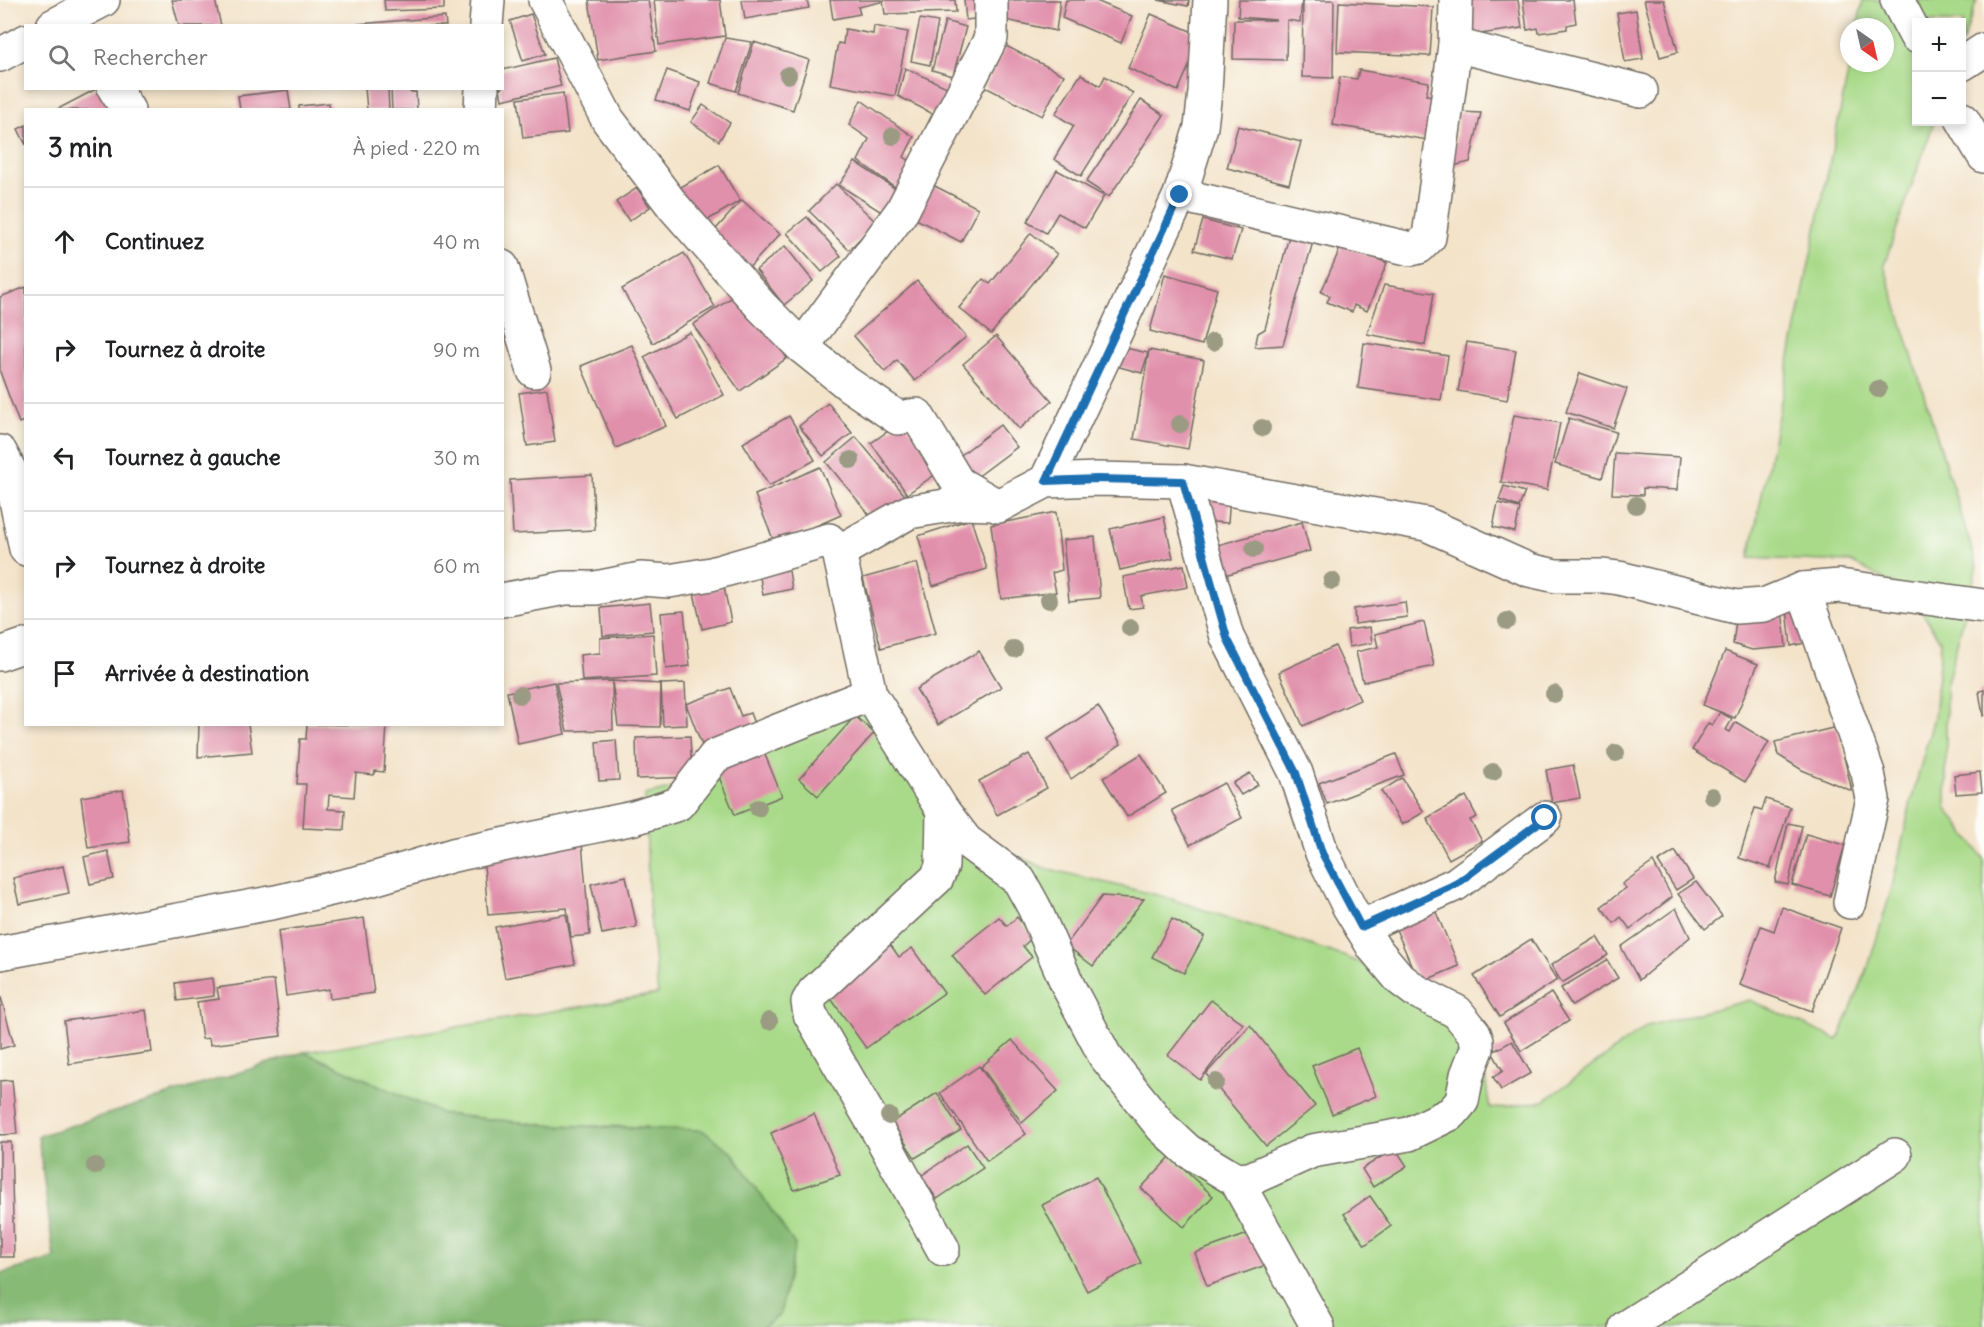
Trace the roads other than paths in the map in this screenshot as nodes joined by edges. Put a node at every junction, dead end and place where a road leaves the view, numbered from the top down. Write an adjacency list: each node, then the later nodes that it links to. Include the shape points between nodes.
1 (103, 0): 8 (street)
2 (488, 0): 9 (street)
3 (545, 0): 25 (street, via 608,120 674,207)
4 (991, 0): 25 (street, via 992,38 902,211)
5 (1210, 0): 23 (street, via 1201,127)
6 (1456, 0): 12 (street)
7 (1897, 0): 10 (street)
8 (66, 23)
9 (486, 24)
10 (1912, 27)
11 (24, 42): 14 (street)
12 (1455, 45): 18 (street); 23 (street, via 1429,237 1419,247 1411,249)
13 (1984, 50): 15 (street)
14 (0, 55)
15 (1966, 61)
16 (115, 90): 19 (street)
17 (482, 90): 20 (street)
18 (1641, 91)
19 (127, 108)
20 (481, 108)
21 (1966, 125): 22 (street)
22 (1984, 156)
23 (1180, 195): 28 (street)
24 (504, 274): 26 (street)
25 (802, 347): 30 (street, via 898,418 917,415 958,483)
26 (534, 371)
27 (0, 452): 31 (street, via 10,471)
28 (1046, 481): 29 (street); 30 (street)
29 (1183, 481): 33 (street, via 1426,524 1529,570 1556,576 1619,578 1736,607 1764,605); 42 (street, via 1227,638 1296,773 1322,853)
30 (998, 506): 32 (street, via 963,503 909,512)
31 (24, 539)
32 (839, 552): 34 (street, via 829,540 711,574 565,588); 38 (street)
33 (1803, 589): 35 (street, via 1840,586); 41 (street, via 1868,773 1873,799)
34 (504, 600)
35 (1984, 606)
36 (24, 646): 37 (street)
37 (0, 654)
38 (870, 694): 39 (street); 43 (street, via 715,756 678,804 645,814 453,855 276,902)
39 (943, 811): 45 (street, via 966,841 1019,880 1105,1056 1162,1127 1188,1151); 46 (street, via 942,866 937,878 814,992 808,1002 810,1014)
40 (1545, 818): 42 (street, via 1456,884)
41 (1850, 902)
42 (1361, 927): 45 (street, via 1400,980 1457,1012 1474,1033 1477,1049 1462,1101 1452,1113 1409,1134 1312,1150 1250,1179)
43 (0, 953)
44 (1894, 1155): 48 (street)
45 (1236, 1180): 47 (street)
46 (943, 1249)
47 (1318, 1327)
48 (1626, 1327)

